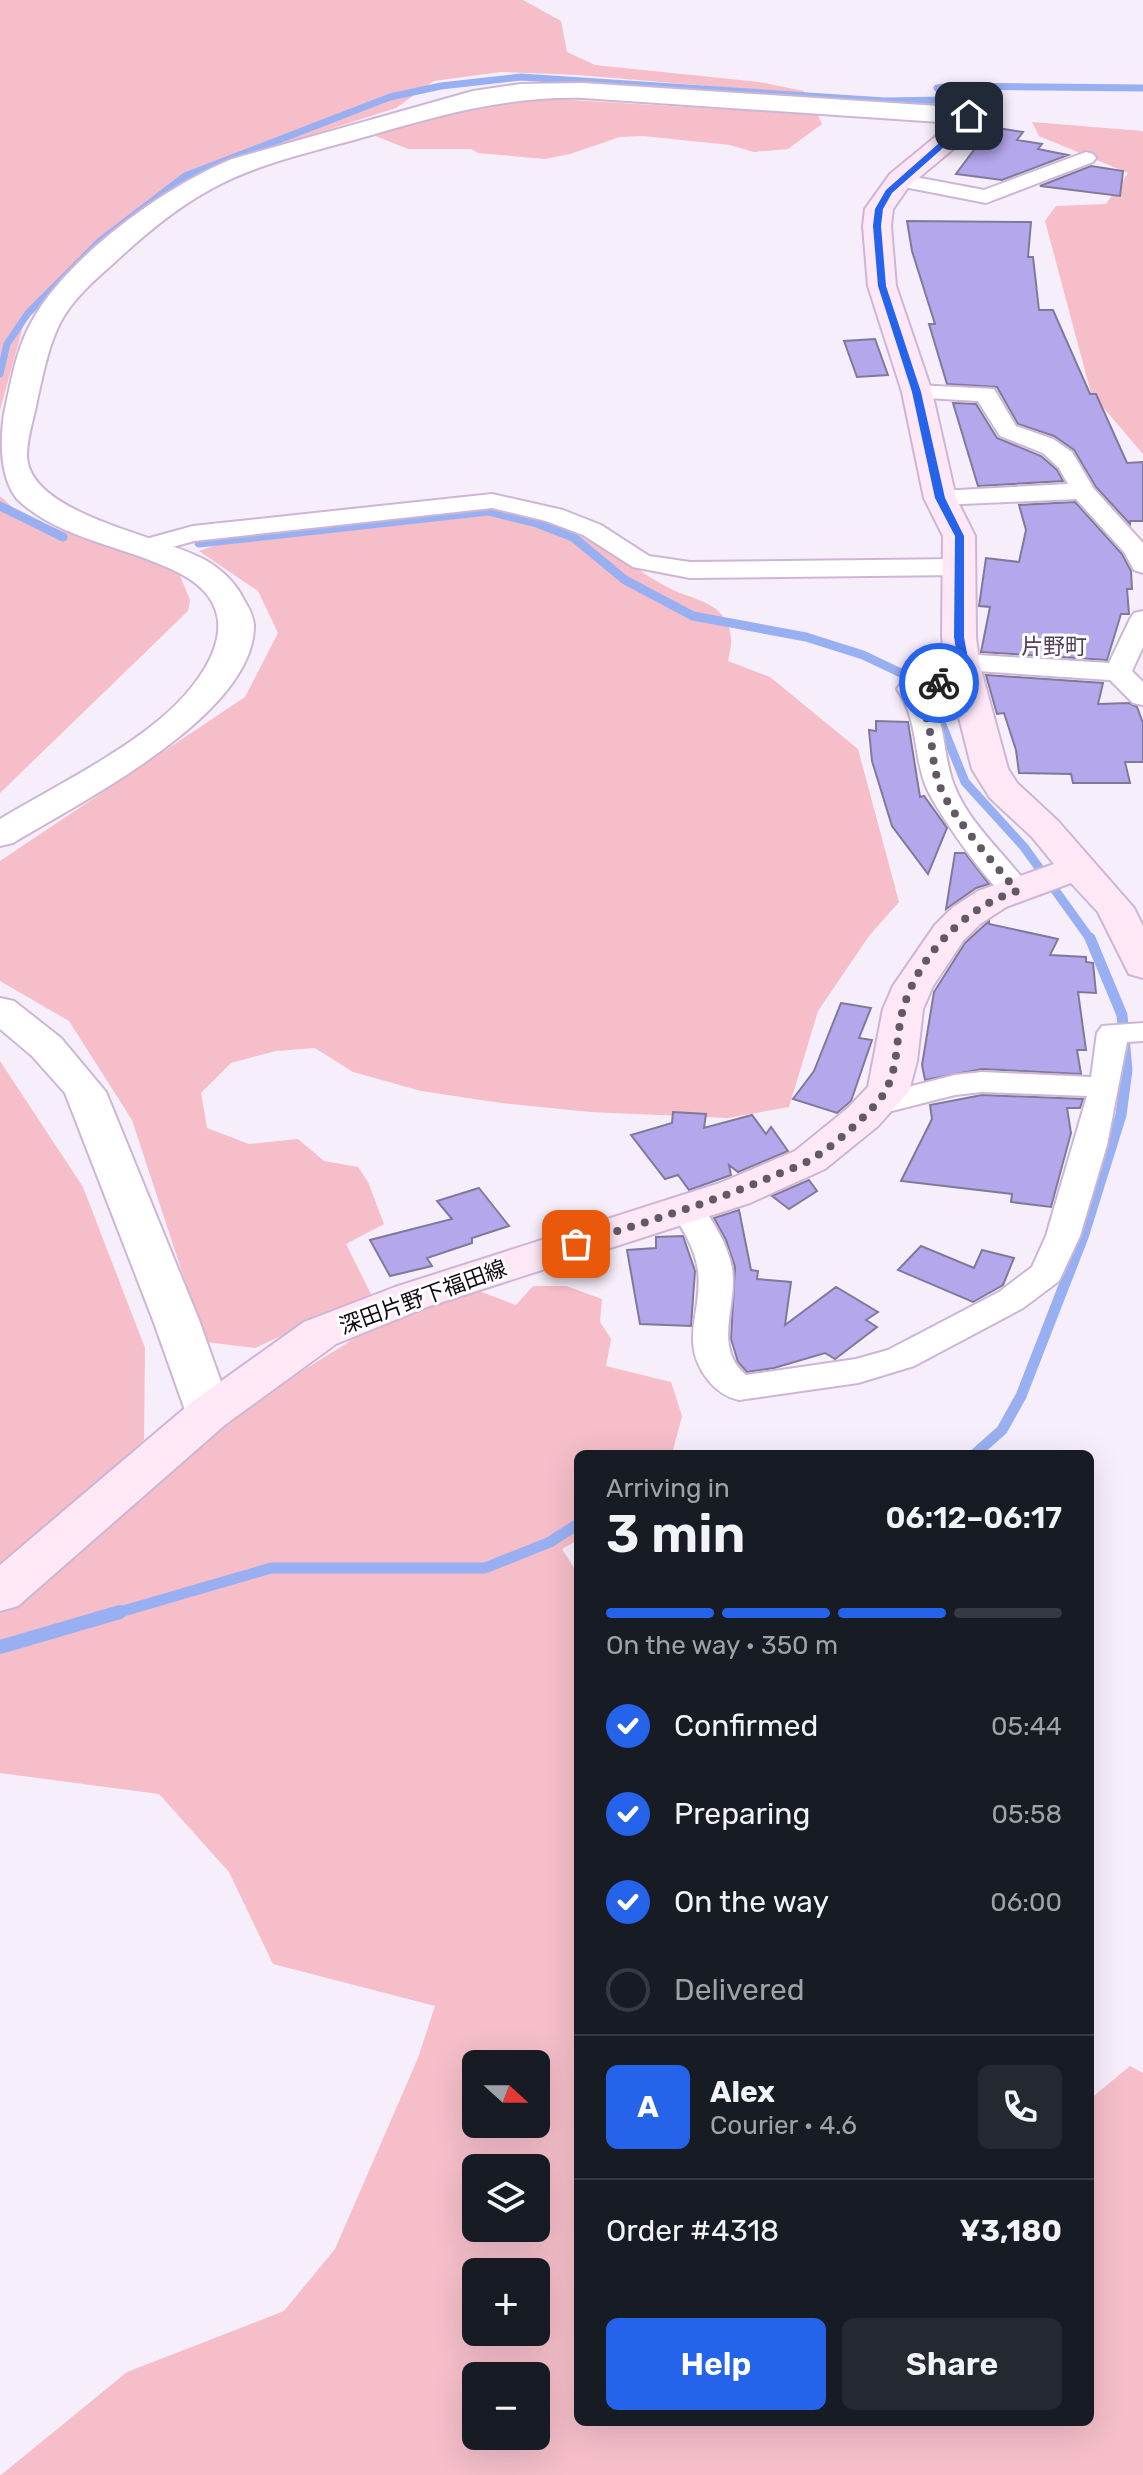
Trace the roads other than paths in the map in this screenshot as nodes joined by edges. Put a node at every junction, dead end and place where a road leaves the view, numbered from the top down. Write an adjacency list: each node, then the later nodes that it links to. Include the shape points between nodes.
1 (969, 116): 3 (main road); 7 (street, via 571,90 522,92 455,103 285,151 205,181 104,257 49,314 33,347 10,458 17,480 32,498)
2 (1086, 158): 3 (street, via 986,197)
3 (899, 180): 4 (main road, via 879,209 882,286)
4 (917, 392): 5 (street, via 986,394 1007,430 1057,452); 6 (main road)
5 (1083, 491): 6 (street); 8 (street)
6 (940, 498): 9 (main road, via 959,536)
7 (144, 547): 9 (street, via 193,534 492,501 554,515 663,568); 14 (street, via 216,582 228,600 237,618 223,667 178,722)
8 (1143, 565)
9 (959, 567): 11 (main road)
10 (1143, 619): 12 (street)
11 (964, 672): 12 (street); 15 (main road, via 990,769 1003,790); 16 (street, via 911,689 924,706 939,784)
12 (1118, 672): 13 (street)
13 (1143, 697)
14 (0, 835)
15 (1078, 868): 16 (main road, 深田片野下福田線); 17 (main road, via 1115,908)
16 (1017, 891): 21 (main road, 深田片野下福田線, via 966,916 930,958 903,1009 888,1091)
17 (1143, 966)
18 (0, 1010): 23 (street, via 65,1063 85,1092)
19 (1143, 1032): 20 (street, via 1113,1033)
20 (1105, 1087): 21 (street, via 982,1082); 22 (street, via 1063,1236 1047,1273 1011,1300 901,1358 739,1388 712,1362 709,1334 716,1281 704,1232)
21 (876, 1105): 22 (main road, 深田片野下福田線, via 810,1160)
22 (686, 1208): 23 (main road, 深田片野下福田線, via 411,1297 320,1333)
23 (209, 1413): 24 (main road, 深田片野下福田線)
24 (0, 1593)

